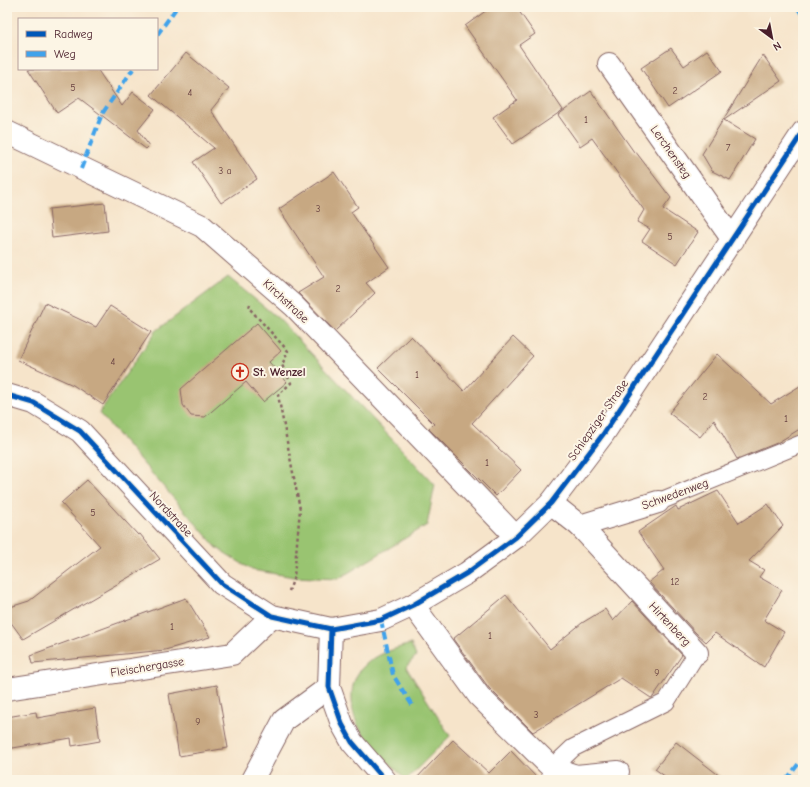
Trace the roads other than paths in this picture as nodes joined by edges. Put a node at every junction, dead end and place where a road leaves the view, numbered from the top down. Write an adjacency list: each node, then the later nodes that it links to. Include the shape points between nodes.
1 (609, 64): 4 (street, Lerchensteg)
2 (7, 132): 10 (street, Kirchstraße, via 202,226 294,306)
3 (803, 132): 4 (street, Schiepziger Straße)
4 (733, 240): 8 (street, Schiepziger Straße, via 604,433)
5 (7, 395): 12 (street, Nordstraße, via 34,403 80,431 222,584)
6 (803, 443): 7 (lane, Schwedenweg)
7 (658, 502): 9 (street, Schwedenweg)
8 (551, 503): 9 (street); 10 (street, Schiepziger Straße)
9 (580, 526): 14 (street, Hirtenberg)
10 (516, 536): 11 (street, Schiepziger Straße, via 466,573)
11 (413, 605): 13 (street, Schiepziger Straße, via 381,620); 17 (street, via 479,696)
12 (272, 616): 13 (street, Nordstraße); 16 (street, Fleischergasse, via 232,654)
13 (331, 629): 15 (street)
14 (697, 653): 17 (lane, Hirtenberg, via 666,702 573,748)
15 (329, 687): 19 (street, via 284,720); 20 (street, via 342,724 352,742)
16 (7, 688)
17 (552, 768): 18 (street, via 576,776)
18 (618, 772)
19 (252, 780)
20 (386, 780)

